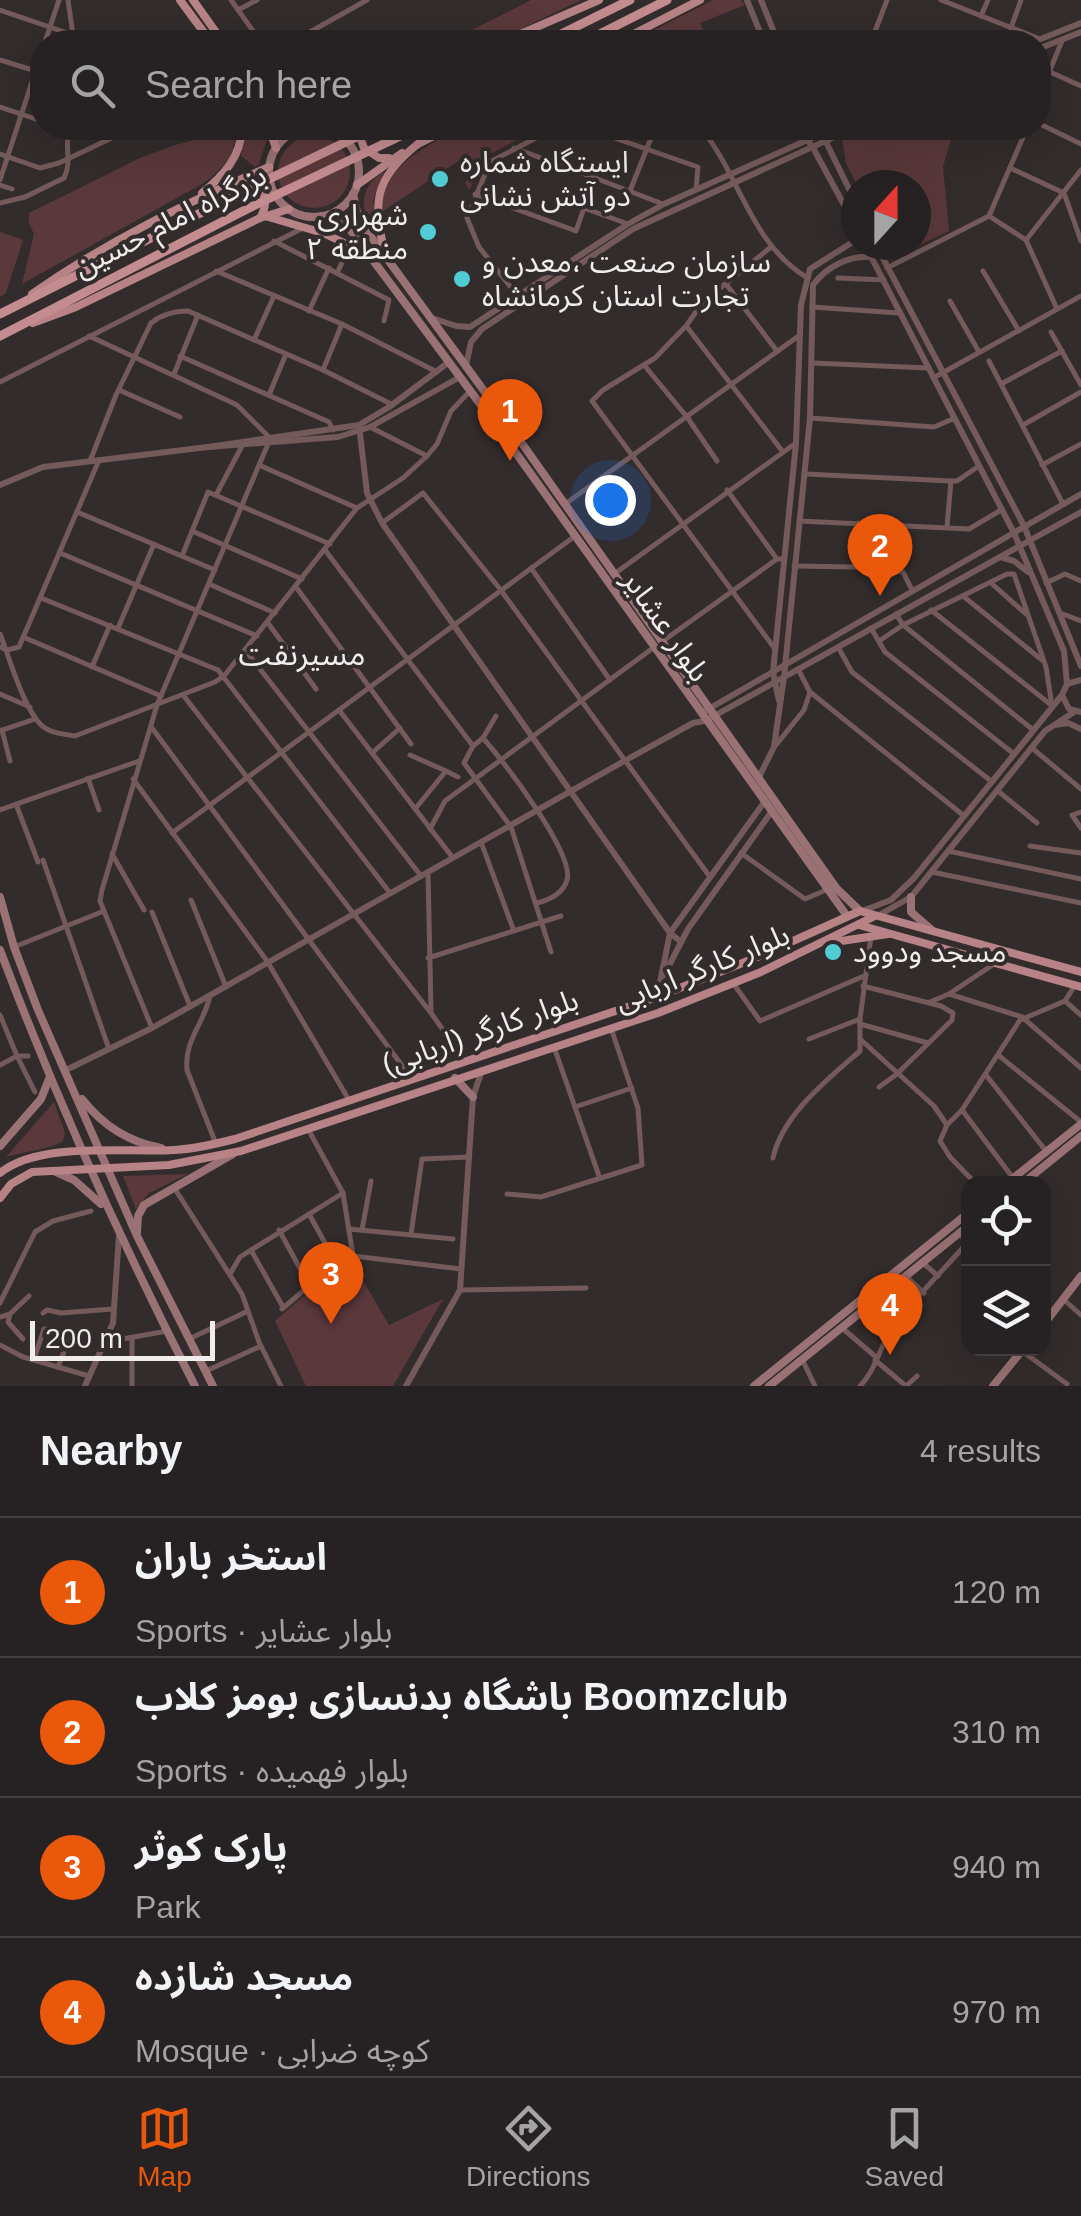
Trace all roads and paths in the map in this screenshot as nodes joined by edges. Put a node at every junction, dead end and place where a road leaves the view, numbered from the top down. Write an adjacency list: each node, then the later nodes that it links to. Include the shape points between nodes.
1 (59, 0): 23 (street)
2 (68, 0): 26 (street)
3 (180, 0): 27 (main road)
4 (193, 0): 28 (main road)
5 (231, 0): 19 (street)
6 (257, 0): 19 (street)
7 (367, 0): 30 (street)
8 (599, 0): 22 (main road)
9 (630, 0): 33 (highway)
10 (667, 0): 34 (highway)
11 (700, 0): 35 (main road)
12 (747, 0): 36 (street)
13 (887, 0): 38 (street)
14 (942, 0): 20 (street)
15 (988, 0): 20 (street)
16 (1022, 0): 24 (street)
17 (763, 1): 37 (street)
18 (0, 10): 23 (street)
19 (238, 10): 29 (street)
20 (981, 16): 24 (street)
21 (1081, 23): 41 (street)
22 (544, 25): 31 (main road); 32 (main road)
23 (50, 28): 25 (street)
24 (1011, 28): 39 (street)
25 (54, 30)
26 (73, 30)
27 (201, 30)
28 (215, 30)
29 (252, 30)
30 (313, 30)
31 (532, 30)
32 (537, 30)
33 (569, 30)
34 (608, 30)
35 (641, 30)
36 (759, 30)
37 (774, 30)
38 (876, 30)
39 (1015, 30)
40 (1081, 33): 41 (street)
41 (1062, 35): 42 (street); 43 (street); 46 (street)
42 (1051, 38)
43 (1051, 41)
44 (0, 60): 45 (street)
45 (30, 69)
46 (1051, 69)
47 (1051, 72): 48 (street)
48 (1081, 86)
49 (30, 94): 51 (street)
50 (0, 107): 51 (street)
51 (22, 114): 52 (street); 78 (street)
52 (30, 117)
53 (1051, 129): 74 (street)
54 (66, 140): 80 (street)
55 (106, 140): 80 (street)
56 (241, 140): 95 (main road, via 231,164)
57 (273, 140): 75 (main road)
58 (284, 140): 75 (main road)
59 (345, 140): 90 (main road, via 358,162)
60 (350, 140): 132 (highway, بزرگراه امام حسین, bridge)
61 (361, 140): 79 (main road, via 366,151)
62 (392, 140): 147 (highway, بزرگراه امام حسین, bridge)
63 (425, 140): 72 (main road)
64 (530, 140): 76 (street)
65 (621, 140): 77 (street)
66 (650, 140): 77 (street)
67 (708, 140): 87 (street)
68 (807, 140): 73 (street)
69 (812, 140): 73 (street)
70 (822, 140): 84 (street)
71 (1022, 140): 82 (street)
72 (419, 143): 79 (main road); 115 (main road, via 393,166 378,195)
73 (809, 143): 87 (street); 96 (street)
74 (1081, 144)
75 (276, 148): 81 (main road)
76 (514, 148): 86 (street); 94 (street, via 490,162)
77 (647, 149): 91 (street); 92 (street, via 698,167)
78 (4, 156): 80 (street, via 40,168); 88 (street)
79 (396, 156): 90 (main road)
80 (68, 157): 97 (street, via 67,174)
81 (269, 166): 85 (main road); 100 (main road, via 273,191)
82 (1010, 168): 93 (street); 102 (street)
83 (1081, 170): 93 (street)
84 (841, 175)
85 (244, 178): 95 (main road); 103 (main road, via 265,196)
86 (595, 178): 91 (street); 99 (street)
87 (731, 179): 92 (street); 111 (street); 130 (street, via 633,229)
88 (0, 182): 89 (street)
89 (12, 189)
90 (355, 189): 101 (main road, via 337,211); 104 (main road, بلوار عشایر)
91 (630, 191): 98 (street)
92 (696, 191): 98 (street)
93 (1064, 192): 108 (street); 110 (street)
94 (475, 194): 99 (street, via 576,231); 130 (street, via 470,231)
95 (193, 200): 132 (main road, via 84,258)
96 (841, 200)
97 (0, 203)
98 (664, 204): 105 (street)
99 (584, 208): 105 (street)
100 (289, 209): 101 (main road); 103 (main road)
101 (322, 216): 107 (main road, بلوار عشایر)
102 (989, 216): 108 (street); 120 (street)
103 (262, 217): 106 (main road); 147 (main road, via 76,307)
104 (361, 222): 107 (main road, via 350,217); 115 (main road, بلوار عشایر)
105 (628, 224): 130 (street)
106 (305, 227): 109 (street); 114 (main road)
107 (349, 228): 114 (main road, بلوار عشایر)
108 (1026, 240): 136 (street)
109 (274, 241): 119 (street); 121 (street)
110 (1081, 241)
111 (771, 247): 124 (street); 127 (street)
112 (841, 249): 124 (street)
113 (346, 254): 122 (street)
114 (368, 254): 157 (main road, بلوار عشایر)
115 (386, 257): 140 (main road, بلوار عشایر)
116 (851, 260): 134 (street, via 821,274)
117 (874, 260): 126 (street)
118 (884, 260): 120 (street)
119 (330, 268): 122 (street); 135 (street)
120 (888, 268): 164 (street)
121 (216, 271): 128 (street); 133 (street)
122 (338, 271): 142 (street, via 390,300)
123 (982, 271): 145 (street)
124 (806, 277): 148 (street)
125 (838, 278): 126 (street)
126 (884, 280): 137 (street)
127 (726, 284): 144 (street); 151 (street)
128 (274, 296): 135 (street); 150 (street)
129 (1081, 296): 136 (street)
130 (521, 300): 140 (street, via 467,328); 161 (street, via 475,336)
131 (950, 302): 153 (street)
132 (16, 306): 138 (highway, بزرگراه امام حسین)
133 (148, 306): 141 (street); 149 (street)
134 (812, 307): 137 (street); 159 (street)
135 (309, 310): 143 (street)
136 (1057, 310): 145 (street)
137 (901, 313): 162 (street)
138 (0, 314)
139 (198, 315): 141 (street); 150 (street); 156 (street)
140 (427, 316): 161 (main road, بلوار عشایر)
141 (157, 318): 155 (street)
142 (384, 321)
143 (342, 324): 163 (street); 165 (street)
144 (686, 326): 160 (street); 171 (street)
145 (1019, 331): 153 (street)
146 (1051, 332): 152 (street)
147 (3, 334)
148 (800, 334): 151 (street); 186 (street)
149 (89, 336): 155 (street); 169 (street)
150 (254, 340): 154 (street)
151 (777, 351): 171 (street)
152 (1062, 351): 170 (street); 172 (street)
153 (979, 352): 164 (street)
154 (286, 354): 163 (street); 175 (street)
155 (134, 355): 166 (street); 173 (street)
156 (180, 356): 166 (street); 175 (street)
157 (449, 362): 165 (street); 167 (main road, بلوار عشایر)
158 (989, 362): 170 (street)
159 (812, 363): 162 (street); 179 (street)
160 (644, 365): 178 (street); 192 (street, via 592,402)
161 (466, 367): 206 (main road, بلوار عشایر)
162 (930, 368): 168 (street)
163 (323, 370): 176 (street)
164 (944, 372): 168 (street); 217 (street)
165 (439, 373): 176 (street)
166 (174, 374): 185 (street, via 237,406)
167 (460, 377): 174 (main road, بلوار عشایر); 182 (street)
168 (935, 378): 180 (street)
169 (0, 382)
170 (1001, 384): 181 (street)
171 (730, 386): 178 (street); 190 (street)
172 (1081, 389): 181 (street)
173 (118, 390): 177 (street); 194 (street)
174 (470, 391): 191 (street); 221 (main road, بلوار عشایر)
175 (269, 395): 184 (street, via 329,422)
176 (393, 405): 183 (street)
177 (180, 417)
178 (687, 417): 192 (street); 195 (street)
179 (810, 418): 180 (street, via 934,427); 199 (street)
180 (956, 418): 198 (street)
181 (1022, 426): 196 (street)
182 (370, 427): 183 (street); 191 (street)
183 (359, 428): 184 (street); 185 (street); 205 (street)
184 (333, 430): 185 (street)
185 (269, 441): 188 (street); 189 (street); 197 (street)
186 (796, 442): 190 (street); 229 (street)
187 (1081, 444): 196 (street)
188 (242, 446): 189 (street); 204 (street)
189 (208, 447): 193 (street)
190 (783, 452): 202 (street)
191 (427, 456): 205 (street)
192 (632, 456): 206 (street); 215 (street)
193 (100, 460): 194 (street); 211 (street)
194 (90, 461): 201 (street, via 43,467)
195 (717, 462)
196 (1042, 464): 207 (street)
197 (261, 466): 208 (street); 209 (street)
198 (980, 466): 200 (street); 210 (street)
199 (805, 474): 200 (street); 213 (street)
200 (950, 481): 218 (street)
201 (0, 486)
202 (726, 490): 215 (street); 229 (street)
203 (1081, 494): 207 (street)
204 (216, 495): 208 (street); 219 (street, via 208,492)
205 (370, 500): 209 (street); 214 (street)
206 (565, 504): 235 (main road, بلوار عشایر)
207 (1063, 504): 217 (street)
208 (243, 506): 224 (street); 226 (street)
209 (356, 508): 226 (street)
210 (1002, 509): 218 (street, via 969,528); 220 (street)
211 (78, 512): 223 (street); 227 (street)
212 (1081, 512): 222 (street)
213 (799, 521): 216 (street); 231 (street)
214 (382, 522): 246 (street, via 423,493); 259 (street)
215 (682, 523): 235 (street); 248 (street)
216 (858, 524): 218 (street); 233 (street)
217 (1024, 526): 220 (street); 222 (street)
218 (948, 528)
219 (192, 531): 224 (street); 228 (street)
220 (1014, 532): 225 (street); 247 (street)
221 (575, 536): 232 (street); 270 (main road, بلوار عشایر)
222 (1030, 540): 225 (street); 242 (street)
223 (154, 544): 228 (street); 244 (street)
224 (226, 546): 234 (street); 239 (street)
225 (1020, 546): 230 (street); 236 (street)
226 (328, 547): 239 (street); 275 (street)
227 (60, 554): 244 (street); 250 (street)
228 (182, 556): 234 (street)
229 (780, 559): 237 (street); 248 (street)
230 (994, 560): 236 (street, via 1014,560); 255 (street)
231 (794, 566): 233 (street); 238 (street)
232 (531, 567): 246 (street); 285 (street)
233 (855, 567): 247 (street, via 902,572)
234 (216, 570): 243 (street)
235 (614, 574): 268 (main road, بلوار عشایر)
236 (1032, 575): 288 (street, via 1064,651)
237 (782, 578): 238 (street); 272 (street)
238 (792, 578): 278 (street)
239 (302, 579): 245 (street)
240 (1081, 580): 242 (street, via 1065,574)
241 (991, 583): 249 (street); 256 (street); 256 (street, via 1014,574)
242 (1046, 583): 253 (street)
243 (209, 584): 251 (street); 254 (street)
244 (135, 586): 251 (street); 262 (street)
245 (296, 588): 254 (street); 289 (street)
246 (500, 589): 259 (street); 296 (street)
247 (912, 590): 276 (street)
248 (732, 591): 268 (street); 272 (street)
249 (962, 596): 252 (street); 277 (street)
250 (41, 598): 260 (street); 266 (street)
251 (198, 610): 265 (street); 273 (street)
252 (931, 610): 261 (street); 299 (street)
253 (1058, 612): 257 (street); 280 (street)
254 (276, 613): 258 (street)
255 (896, 614): 261 (street); 263 (street)
256 (1027, 614): 277 (street)
257 (1081, 621)
258 (268, 623): 265 (street); 290 (street)
259 (452, 624): 275 (street); 313 (street)
260 (110, 625): 262 (street); 279 (street)
261 (903, 625): 267 (street); 308 (street)
262 (118, 628): 273 (street)
263 (871, 628): 267 (street); 269 (street)
264 (0, 634): 271 (street)
265 (258, 636): 274 (street)
266 (23, 638): 271 (street, via 19,647); 279 (street)
267 (878, 641): 321 (street)
268 (662, 642): 303 (main road, بلوار عشایر)
269 (838, 647): 281 (street); 334 (street, via 852,672)
270 (653, 648): 285 (street); 303 (main road, بلوار عشایر)
271 (3, 649): 300 (street)
272 (775, 651): 282 (street)
273 (179, 652): 283 (street); 295 (street)
274 (246, 652): 283 (street); 312 (street)
275 (407, 658): 289 (street); 316 (street)
276 (795, 659): 278 (street); 281 (street)
277 (1043, 660): 299 (street)
278 (785, 665): 282 (street); 284 (street)
279 (92, 666): 295 (street)
280 (1081, 666)
281 (798, 669): 284 (street); 291 (street)
282 (773, 672): 287 (street); 303 (street)
283 (224, 676): 293 (street); 319 (street)
284 (784, 677): 287 (street); 297 (street)
285 (610, 680): 296 (street)
286 (1081, 680): 288 (street)
287 (773, 683): 297 (street); 303 (street)
288 (1066, 684): 294 (street)
289 (371, 686): 301 (street); 307 (street)
290 (316, 689)
291 (810, 692): 317 (street); 348 (street)
292 (0, 694): 300 (street)
293 (183, 695): 298 (street); 333 (street)
294 (1062, 695): 299 (street); 302 (street, via 1065,706)
295 (161, 696): 298 (street)
296 (582, 701): 313 (street); 324 (street)
297 (779, 702): 317 (street)
298 (157, 705): 305 (street, via 76,736 47,730); 306 (street)
299 (1052, 706): 308 (street)
300 (30, 707): 305 (street)
301 (339, 710): 312 (street); 320 (street)
302 (1079, 712): 311 (street)
303 (707, 715): 324 (street); 329 (main road, بلوار عشایر); 338 (main road, بلوار عشایر)
304 (496, 716): 314 (street)
305 (37, 719): 310 (street)
306 (150, 726): 326 (street); 340 (street)
307 (400, 728): 315 (street); 320 (street)
308 (1032, 729): 321 (street)
309 (1081, 729): 311 (street, via 1061,723)
310 (1, 730): 325 (street)
311 (1045, 731): 318 (street)
312 (308, 734): 319 (street); 363 (street)
313 (534, 737): 323 (street); 336 (street)
314 (483, 738): 316 (street); 323 (street)
315 (411, 744)
316 (472, 746): 331 (street, via 464,763)
317 (774, 747): 329 (street)
318 (1032, 748): 335 (street); 337 (street)
319 (283, 753): 333 (street); 367 (street)
320 (372, 753): 342 (street)
321 (1014, 754): 334 (street)
322 (410, 755): 327 (street)
323 (501, 759): 331 (street); 345 (street)
324 (626, 760): 336 (street); 364 (street)
325 (10, 761)
326 (139, 761): 330 (street); 332 (street)
327 (446, 772): 328 (street); 342 (street)
328 (458, 776)
329 (759, 777): 374 (main road, بلوار عشایر, via 837,889)
330 (88, 778): 339 (street); 344 (street)
331 (475, 778): 351 (street); 352 (street, via 445,801)
332 (134, 779): 354 (street); 360 (street)
333 (248, 779): 340 (street); 375 (street)
334 (991, 781): 341 (street)
335 (1081, 790)
336 (571, 791): 345 (street); 384 (street)
337 (998, 791): 349 (street); 350 (street)
338 (765, 800): 346 (main road, بلوار عشایر); 364 (street)
339 (16, 804): 343 (street); 380 (street)
340 (210, 806): 354 (street); 387 (street)
341 (969, 808): 348 (street); 349 (street)
342 (415, 809): 352 (street)
343 (0, 810)
344 (99, 810)
345 (537, 810): 351 (street); 371 (street, via 568,868 560,892)
346 (772, 811): 358 (street); 366 (main road, بلوار عشایر)
347 (1081, 812): 353 (street, via 1072,815)
348 (963, 815): 374 (street, via 900,893)
349 (978, 815): 357 (street)
350 (1037, 822)
351 (511, 826): 355 (street); 371 (street)
352 (430, 828): 361 (street)
353 (1081, 828)
354 (172, 833): 397 (street)
355 (481, 842): 361 (street); 382 (street)
356 (1030, 846): 359 (street)
357 (948, 851): 362 (street); 365 (street)
358 (740, 853): 366 (street, via 805,899); 389 (street)
359 (1081, 853)
360 (112, 854): 373 (street); 412 (street, via 148,911)
361 (453, 858): 363 (street)
362 (932, 872): 368 (street); 372 (street)
363 (425, 874): 367 (street); 395 (street)
364 (710, 877): 384 (street)
365 (1081, 879)
366 (826, 890): 377 (main road, بلوار عشایر)
367 (390, 893): 375 (street)
368 (910, 897): 378 (street); 383 (main road, via 911,912)
369 (191, 900): 404 (street)
370 (1, 903): 391 (main road)
371 (537, 903): 379 (street)
372 (1081, 903)
373 (101, 911): 380 (street); 418 (street)
374 (860, 911): 377 (main road, بلوار کارگر (اربابی)); 378 (main road)
375 (352, 914): 387 (street); 413 (street)
376 (560, 916): 379 (street)
377 (848, 916): 381 (main road, بلوار عشایر); 396 (main road, بلوار کارگر (اربابی))
378 (873, 917): 381 (main road, بلوار کارگر اربابی); 383 (main road)
379 (543, 922): 382 (street); 393 (street)
380 (65, 925): 391 (street); 424 (street)
381 (859, 925): 385 (main road); 390 (main road, بلوار کارگر اربابی)
382 (514, 931): 395 (street)
383 (933, 931): 388 (main road)
384 (670, 933): 389 (street); 403 (street)
385 (892, 933): 386 (main road); 394 (main road)
386 (871, 936): 390 (main road); 401 (street)
387 (309, 938): 397 (street); 437 (street)
388 (966, 940): 394 (main road); 400 (main road)
389 (680, 941): 403 (street)
390 (819, 945): 399 (main road, بلوار کارگر اربابی)
391 (14, 947): 433 (main road)
392 (0, 950): 429 (main road)
393 (551, 952)
394 (962, 952): 398 (main road)
395 (428, 958): 413 (street)
396 (755, 958): 399 (main road); 409 (main road, بلوار کارگر (اربابی))
397 (268, 961): 404 (street); 443 (street)
398 (996, 962): 406 (main road); 407 (street)
399 (761, 972): 402 (main road, بلوار کارگر اربابی)
400 (1081, 972)
401 (864, 976): 402 (street, via 760,1021); 405 (street)
402 (733, 983): 419 (main road, بلوار کارگر اربابی)
403 (659, 985): 409 (street)
404 (226, 986): 408 (street)
405 (863, 986): 411 (street); 417 (street)
406 (1078, 986): 410 (street)
407 (949, 994): 411 (street); 416 (street)
408 (210, 996): 412 (street); 450 (street, via 186,1057)
409 (657, 997): 428 (main road, بلوار کارگر (اربابی))
410 (1065, 1001): 415 (street); 416 (street)
411 (928, 1003): 422 (street, via 953,1013)
412 (190, 1007): 418 (street)
413 (431, 1014): 428 (street)
414 (0, 1015): 426 (street)
415 (1081, 1015)
416 (1024, 1019): 425 (street); 431 (street)
417 (860, 1021): 420 (street); 421 (street); 422 (street)
418 (152, 1028): 424 (street)
419 (610, 1028): 423 (main road, بلوار کارگر اربابی); 439 (street)
420 (808, 1039)
421 (860, 1039): 434 (street); 459 (street, via 860,1051 821,1082 776,1140)
422 (928, 1044): 434 (street)
423 (554, 1045): 432 (main road, بلوار کارگر اربابی); 444 (street)
424 (110, 1049): 433 (street)
425 (998, 1055): 435 (street); 446 (street)
426 (17, 1056): 427 (street); 430 (street); 441 (street)
427 (28, 1056)
428 (461, 1062): 437 (main road, بلوار کارگر (اربابی))
429 (46, 1064): 451 (main road, via 48,1088); 456 (main road)
430 (0, 1065)
431 (1081, 1068)
432 (482, 1069): 436 (main road, بلوار کارگر اربابی); 442 (street)
433 (66, 1070): 440 (main road)
434 (897, 1074): 438 (street); 447 (street)
435 (986, 1075): 445 (street); 454 (street)
436 (455, 1078): 442 (main road); 448 (main road, بلوار کارگر اربابی)
437 (412, 1079): 443 (main road, بلوار کارگر (اربابی))
438 (879, 1087)
439 (632, 1088): 444 (street); 465 (street, via 642,1165)
440 (74, 1090): 453 (main road, via 126,1138); 455 (main road)
441 (35, 1092)
442 (473, 1097): 458 (street)
443 (349, 1100): 450 (main road, بلوار کارگر (اربابی))
444 (575, 1107): 465 (street)
445 (962, 1110): 447 (street); 467 (street)
446 (1081, 1123): 454 (main road)
447 (947, 1125): 466 (street, via 940,1141)
448 (308, 1128): 457 (main road, بلوار کارگر اربابی); 472 (street)
449 (1081, 1136): 469 (main road)
450 (216, 1144): 453 (main road, بلوار کارگر (اربابی))
451 (0, 1146)
452 (168, 1150): 453 (main road, بلوار کارگر (اربابی)); 455 (main road, بلوار کارگر (اربابی)); 460 (main road, via 162,1158)
453 (181, 1150)
454 (1046, 1151): 468 (main road)
455 (102, 1152): 456 (main road, بلوار کارگر (اربابی)); 461 (main road)
456 (85, 1153): 462 (main road); 464 (main road, بلوار کارگر (اربابی), via 32,1158)
457 (233, 1154): 460 (main road, بلوار کارگر اربابی); 471 (main road)
458 (468, 1157): 483 (street, via 422,1159); 491 (street)
459 (774, 1158)
460 (170, 1165): 461 (main road, بلوار کارگر اربابی)
461 (108, 1167): 462 (main road, بلوار کارگر اربابی); 485 (main road)
462 (90, 1168): 463 (main road, بلوار کارگر اربابی); 475 (main road)
463 (52, 1170): 474 (main road, via 21,1177); 475 (main road)
464 (0, 1174)
465 (600, 1176): 473 (street, via 540,1197)
466 (968, 1176)
467 (1010, 1176)
468 (1020, 1176)
469 (1023, 1176)
470 (371, 1181): 481 (street)
471 (174, 1186): 485 (main road, via 144,1205); 492 (street)
472 (343, 1193): 477 (street); 479 (street)
473 (507, 1194)
474 (0, 1198)
475 (107, 1210): 484 (main road)
476 (91, 1211): 503 (street, via 35,1232)
477 (309, 1214): 480 (street); 489 (street)
478 (961, 1220): 538 (main road)
479 (349, 1229): 481 (street); 488 (street)
480 (279, 1230): 487 (street); 496 (street)
481 (362, 1230): 483 (street)
482 (960, 1233): 490 (main road); 494 (street, via 966,1243)
483 (410, 1234): 486 (street)
484 (119, 1235): 504 (street); 514 (main road)
485 (137, 1236): 518 (main road)
486 (454, 1239)
487 (251, 1250): 492 (street); 496 (street, via 282,1308)
488 (354, 1256): 489 (street); 491 (street)
489 (336, 1263): 496 (street)
490 (923, 1263): 493 (main road); 494 (street)
491 (462, 1270): 498 (street)
492 (230, 1274): 505 (street)
493 (906, 1276): 499 (street); 501 (main road)
494 (938, 1276): 499 (street)
495 (1081, 1276): 502 (main road)
496 (309, 1285)
497 (586, 1288): 498 (street)
498 (460, 1290): 537 (street)
499 (924, 1293): 511 (street)
500 (29, 1296): 506 (street)
501 (882, 1296): 511 (street); 512 (main road)
502 (1062, 1299): 508 (main road); 509 (street)
503 (0, 1304)
504 (115, 1308): 507 (street); 519 (street)
505 (248, 1311): 518 (street); 521 (street)
506 (10, 1314): 510 (street); 517 (street, via 8,1322)
507 (43, 1314)
508 (1051, 1314)
509 (1081, 1314)
510 (0, 1317)
511 (903, 1317): 524 (street)
512 (842, 1328): 524 (street); 526 (main road)
513 (54, 1329): 525 (street, via 44,1330)
514 (167, 1332): 516 (street); 534 (main road)
515 (71, 1333): 527 (street)
516 (132, 1338): 519 (street); 533 (street)
517 (23, 1340)
518 (189, 1340): 528 (main road)
519 (106, 1342): 529 (street)
520 (0, 1345): 525 (street)
521 (261, 1346): 528 (street); 536 (street)
522 (1018, 1356): 543 (main road)
523 (1031, 1356): 531 (street)
524 (875, 1359): 541 (street, via 872,1375); 542 (street)
525 (33, 1360): 527 (street)
526 (802, 1360): 539 (main road); 540 (street)
527 (58, 1367): 529 (street)
528 (206, 1371): 535 (main road)
529 (90, 1376): 532 (street)
530 (917, 1376): 542 (street)
531 (1067, 1384)
532 (85, 1386)
533 (132, 1386)
534 (195, 1386)
535 (213, 1386)
536 (281, 1386)
537 (406, 1386)
538 (754, 1386)
539 (769, 1386)
540 (815, 1386)
541 (860, 1386)
542 (906, 1386)
543 (993, 1386)

